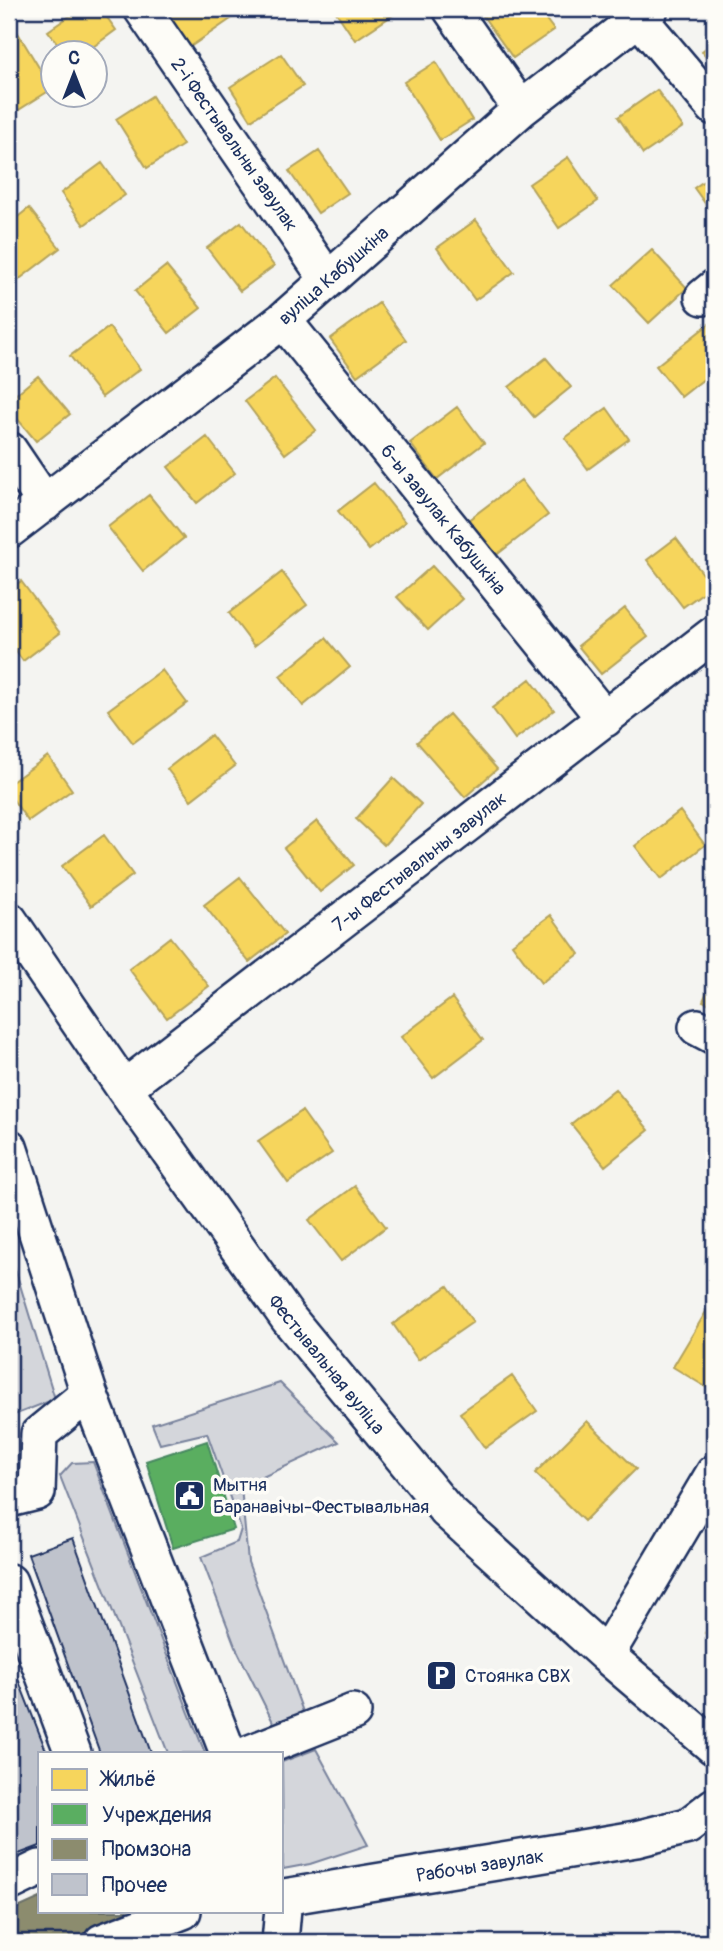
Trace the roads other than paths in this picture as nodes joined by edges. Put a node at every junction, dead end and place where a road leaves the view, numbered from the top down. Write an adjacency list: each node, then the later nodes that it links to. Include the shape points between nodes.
1 (142, 9): 6 (street, 2-і Фестывальны завулак)
2 (451, 9): 5 (street)
3 (644, 13): 4 (street); 5 (street, вуліца Кабушкіна)
4 (714, 107)
5 (521, 109): 6 (street, вуліца Кабушкіна)
6 (328, 280): 7 (street, вуліца Кабушкіна)
7 (283, 320): 9 (street, вуліца Кабушкіна); 12 (street, 6-ы завулак Кабушкіна)
8 (9, 450): 9 (street)
9 (45, 503): 10 (street, вуліца Кабушкіна)
10 (9, 530)
11 (714, 634): 12 (street, 7-ы Фестывальны завулак)
12 (604, 719): 14 (street, 7-ы Фестывальны завулак)
13 (9, 920): 14 (street, Фестывальная вуліца)
14 (124, 1088): 20 (street, Фестывальная вуліца, via 288,1318 447,1511)
15 (9, 1147): 16 (street)
16 (89, 1393): 18 (street, via 39,1434 37,1492); 24 (street)
17 (714, 1473): 20 (street)
18 (9, 1499)
19 (9, 1582): 23 (street)
20 (606, 1655): 22 (street, Фестывальная вуліца)
21 (353, 1712): 25 (street)
22 (714, 1747)
23 (72, 1752)
24 (228, 1752)
25 (253, 1752)
26 (714, 1806): 29 (street, Рабочы завулак, via 688,1826 636,1839)
27 (38, 1869): 28 (street)
28 (9, 1883)
29 (284, 1897)
30 (180, 1912): 32 (street)
31 (282, 1912): 33 (street, Рабочы завулак)
32 (102, 1942)
33 (280, 1942)

